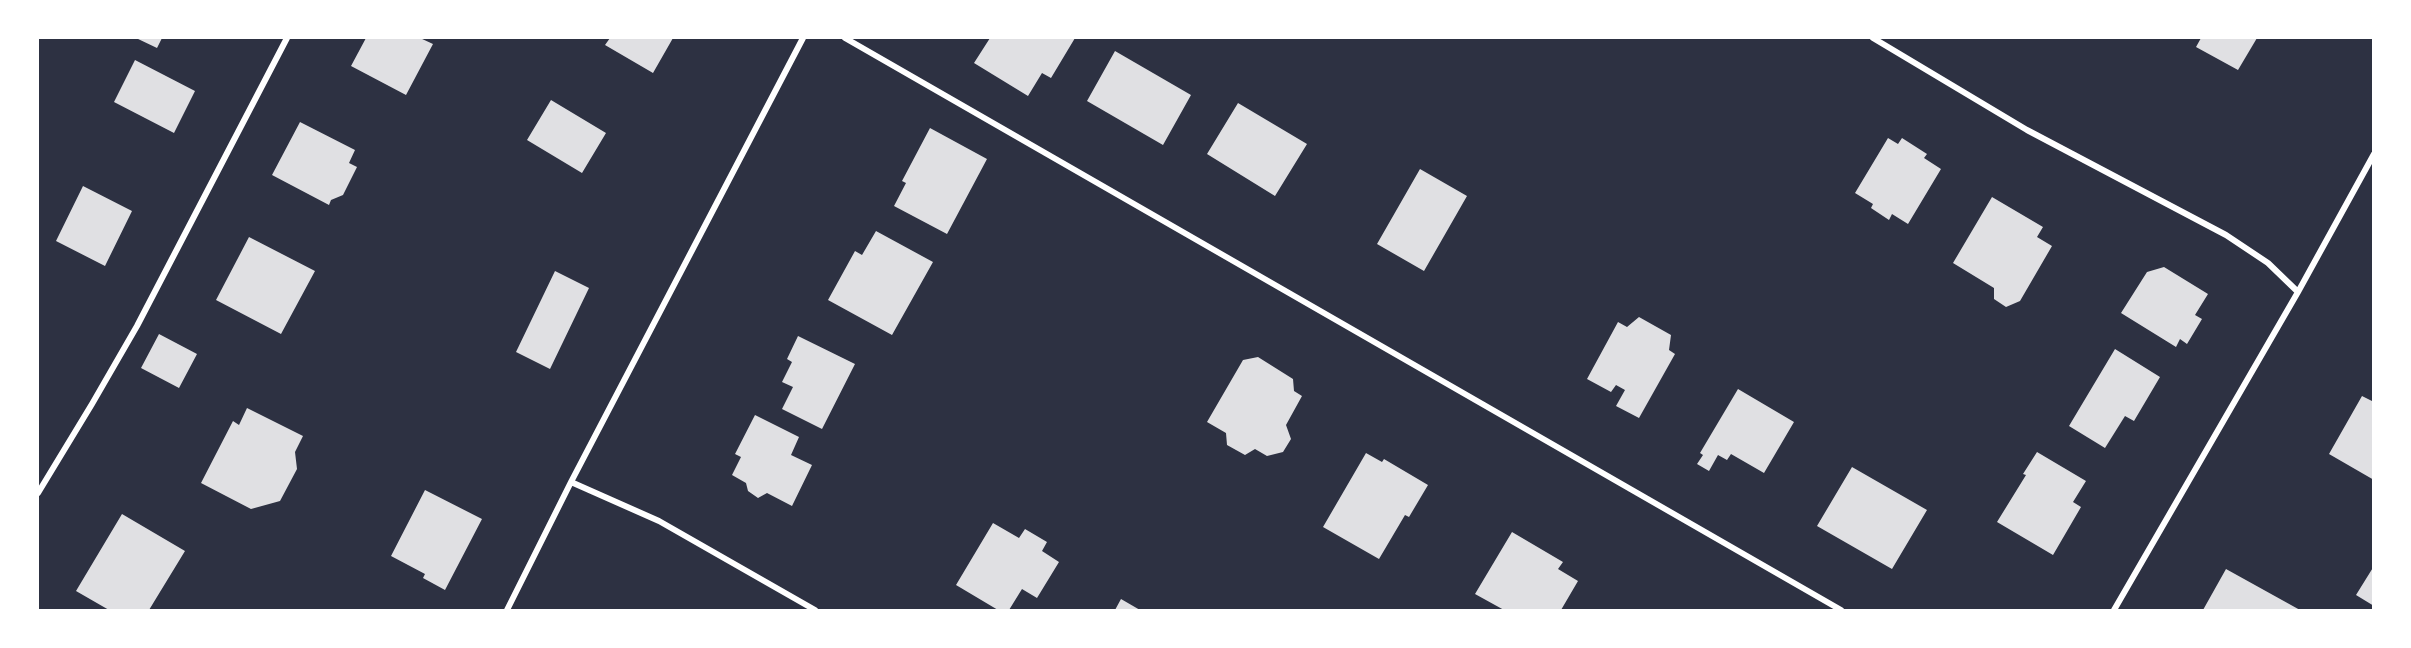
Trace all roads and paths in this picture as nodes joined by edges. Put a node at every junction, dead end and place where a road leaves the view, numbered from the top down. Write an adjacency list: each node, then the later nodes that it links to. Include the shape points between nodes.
1 (287, 38): 8 (street, via 137,326)
2 (803, 38): 7 (street)
3 (845, 38): 11 (street)
4 (1873, 38): 6 (street, via 2027,130 2226,235 2268,263)
5 (2373, 154): 6 (street)
6 (2298, 292): 12 (street)
7 (571, 482): 9 (street); 10 (street, via 659,520)
8 (38, 493)
9 (507, 610)
10 (815, 610)
11 (1841, 610)
12 (2114, 610)

